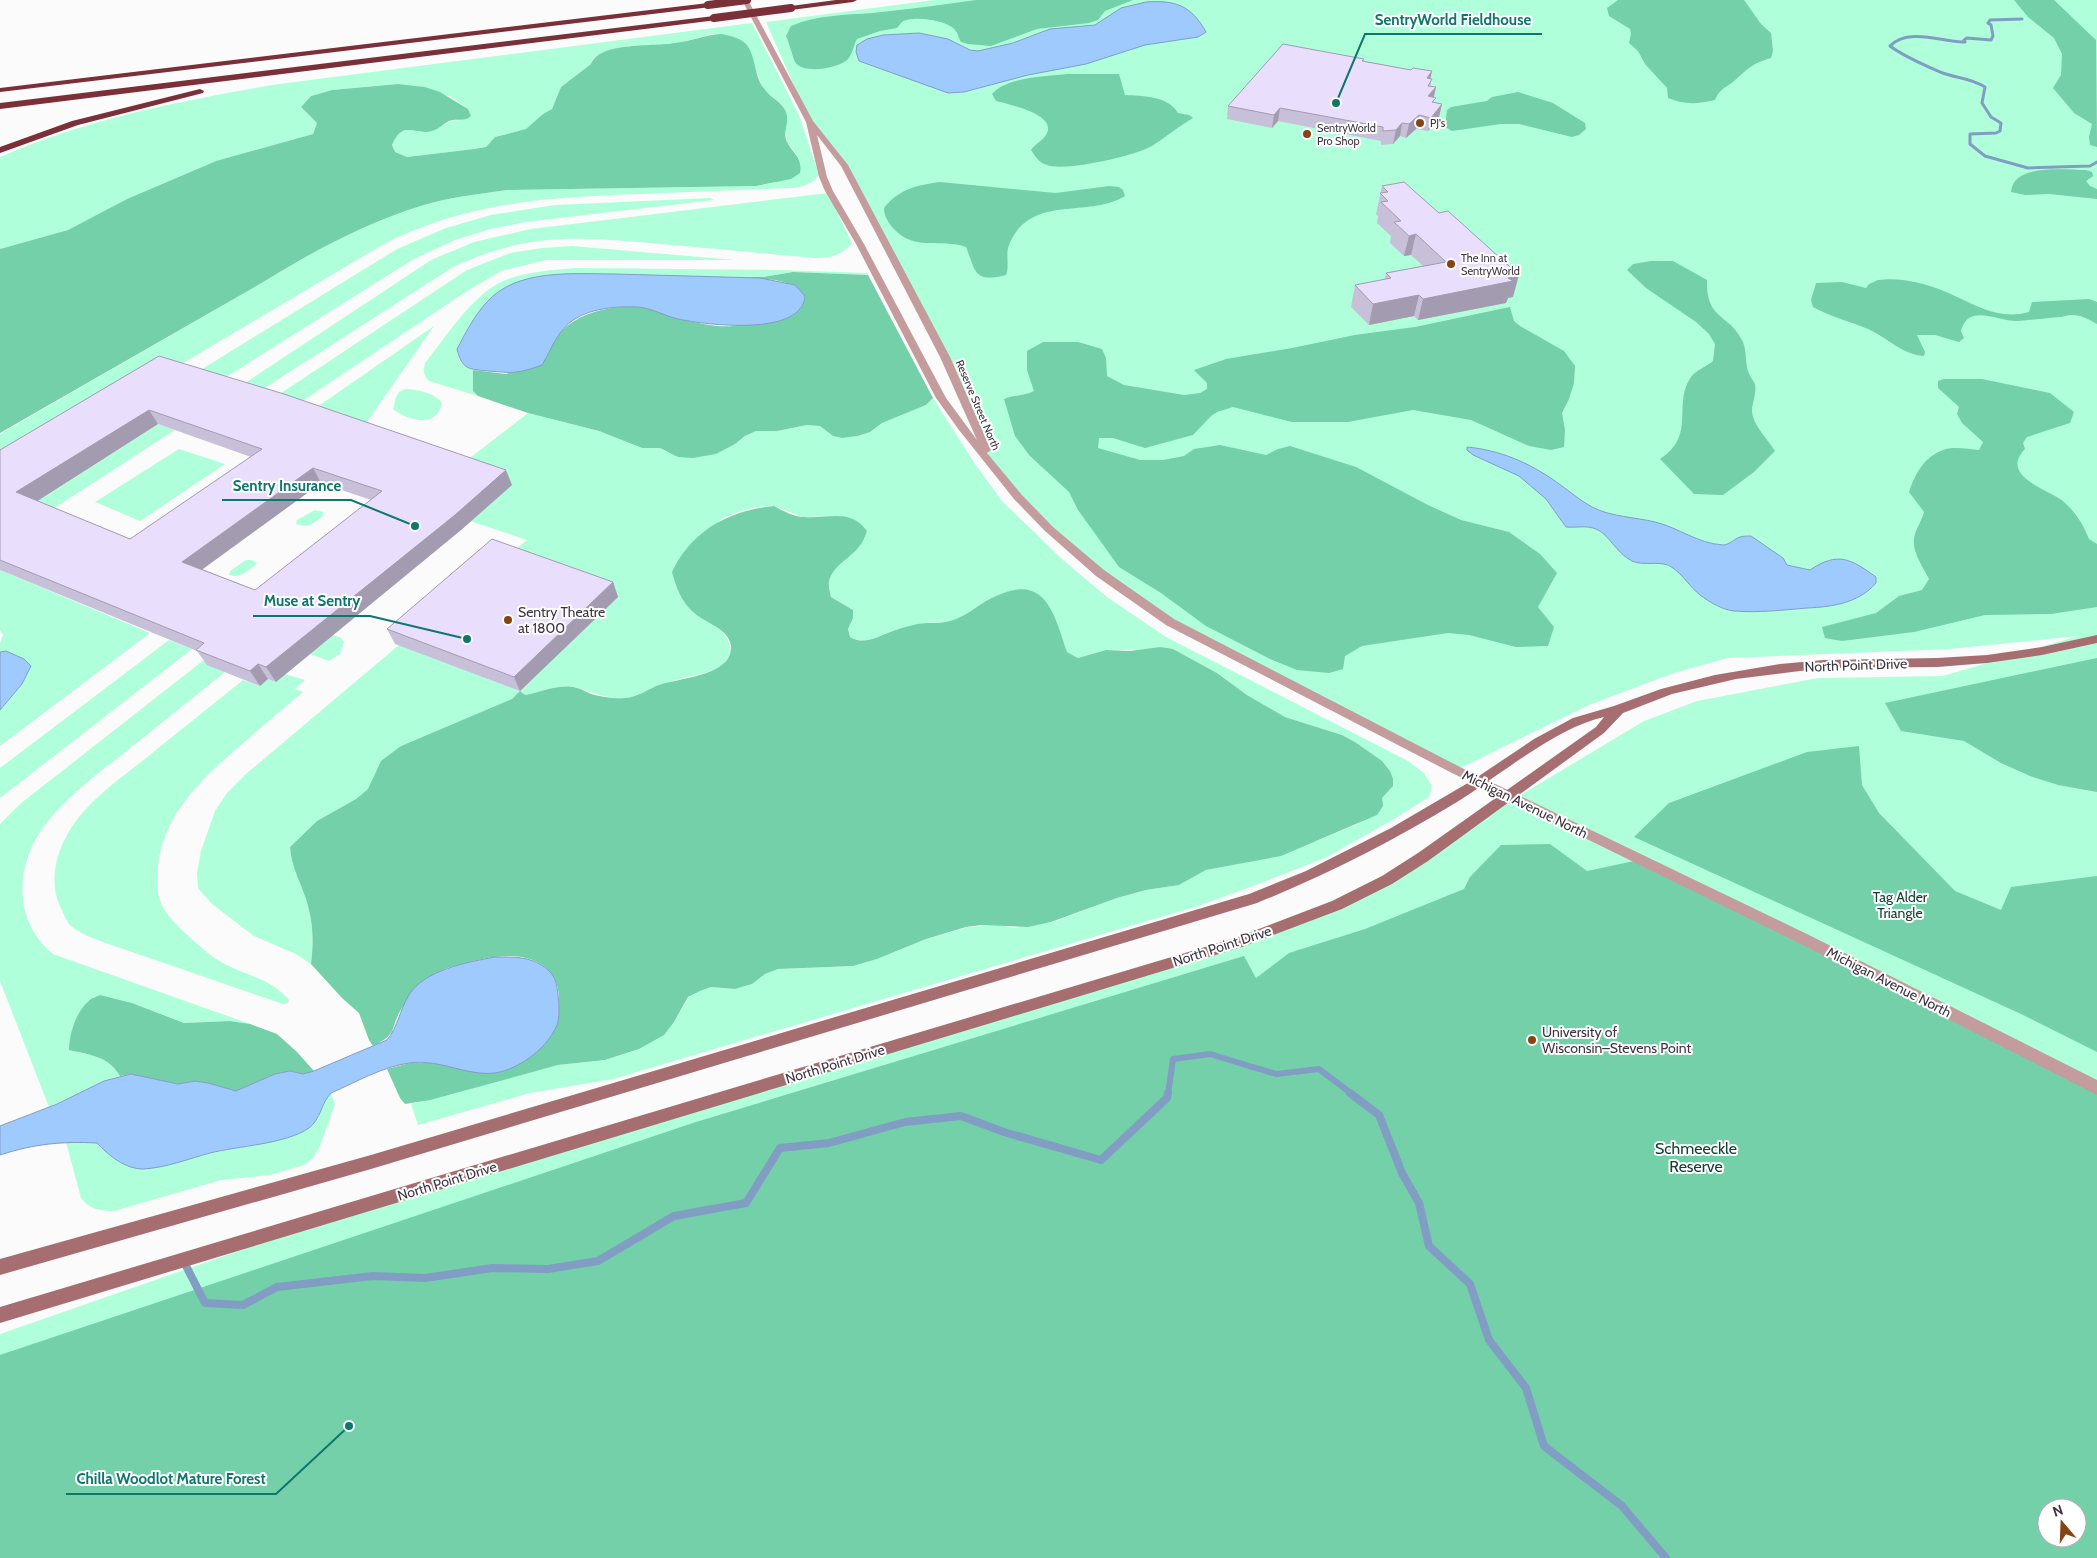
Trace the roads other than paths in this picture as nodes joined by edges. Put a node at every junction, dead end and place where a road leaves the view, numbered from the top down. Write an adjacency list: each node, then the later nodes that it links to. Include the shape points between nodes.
1 (746, 0): 4 (highway, bridge); 6 (street, Reserve Street North)
2 (853, 0): 3 (highway, bridge)
3 (462, 49): 5 (highway); 7 (highway, via 444,56 193,92 75,123)
4 (0, 90)
5 (0, 106)
6 (810, 122): 8 (street, Reserve Street North, via 844,165 945,357); 8 (street, Reserve Street North, via 823,176 922,366 962,428)
7 (0, 150)
8 (992, 463): 11 (street, Michigan Avenue North, via 1018,497 1070,547 1100,573 1170,622)
9 (2097, 639): 10 (street, North Point Drive, via 2015,656 1951,662 1786,667 1669,691)
10 (1619, 709): 11 (street, North Point Drive, via 1580,719 1549,735); 12 (street, North Point Drive, via 1600,730)
11 (1479, 782): 12 (street, Michigan Avenue North); 14 (street, North Point Drive, via 1330,867 1218,911 371,1162)
12 (1508, 796): 13 (street, Michigan Avenue North, via 1802,938); 15 (street, North Point Drive, via 1387,880 1337,905 1237,943)
13 (2097, 1088)
14 (0, 1267)
15 (0, 1315)

